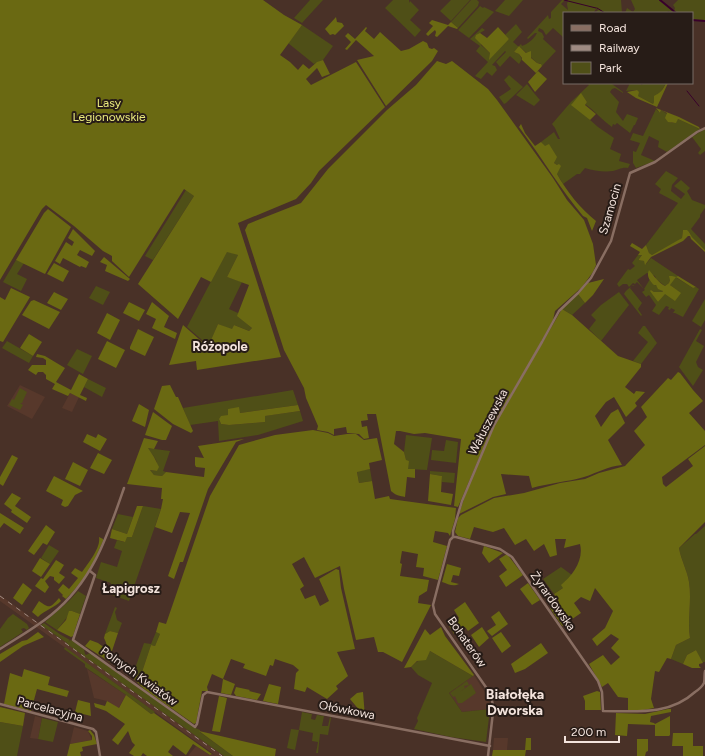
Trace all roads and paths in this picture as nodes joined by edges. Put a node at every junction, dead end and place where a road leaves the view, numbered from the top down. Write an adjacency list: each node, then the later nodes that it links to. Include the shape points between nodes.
1 (705, 128): 2 (street, Szamocin, via 655,162 630,172 611,241)
2 (600, 263): 4 (street, Wałuszewska, via 585,286 558,311 494,425 462,501)
3 (124, 488): 5 (street, via 105,542)
4 (453, 538): 6 (street, Wałuszewska, via 450,540 436,591); 8 (street, Żyrardowska, via 500,549 512,557 594,674 602,692 603,711 656,711 676,704 688,698 703,684)
5 (90, 571): 7 (street, via 58,609); 9 (street, Polnych Kwiatów, via 95,575 73,640 195,727)
6 (434, 609): 11 (street, Bohaterów, via 490,693 493,712)
7 (0, 649)
8 (705, 671)
9 (203, 695): 11 (street, Ołówkowa, via 207,692)
10 (0, 704): 12 (street, Parcelacyjna, via 93,729 96,731)
11 (490, 746): 13 (street, Bohaterów)
12 (100, 756)
13 (488, 756)

